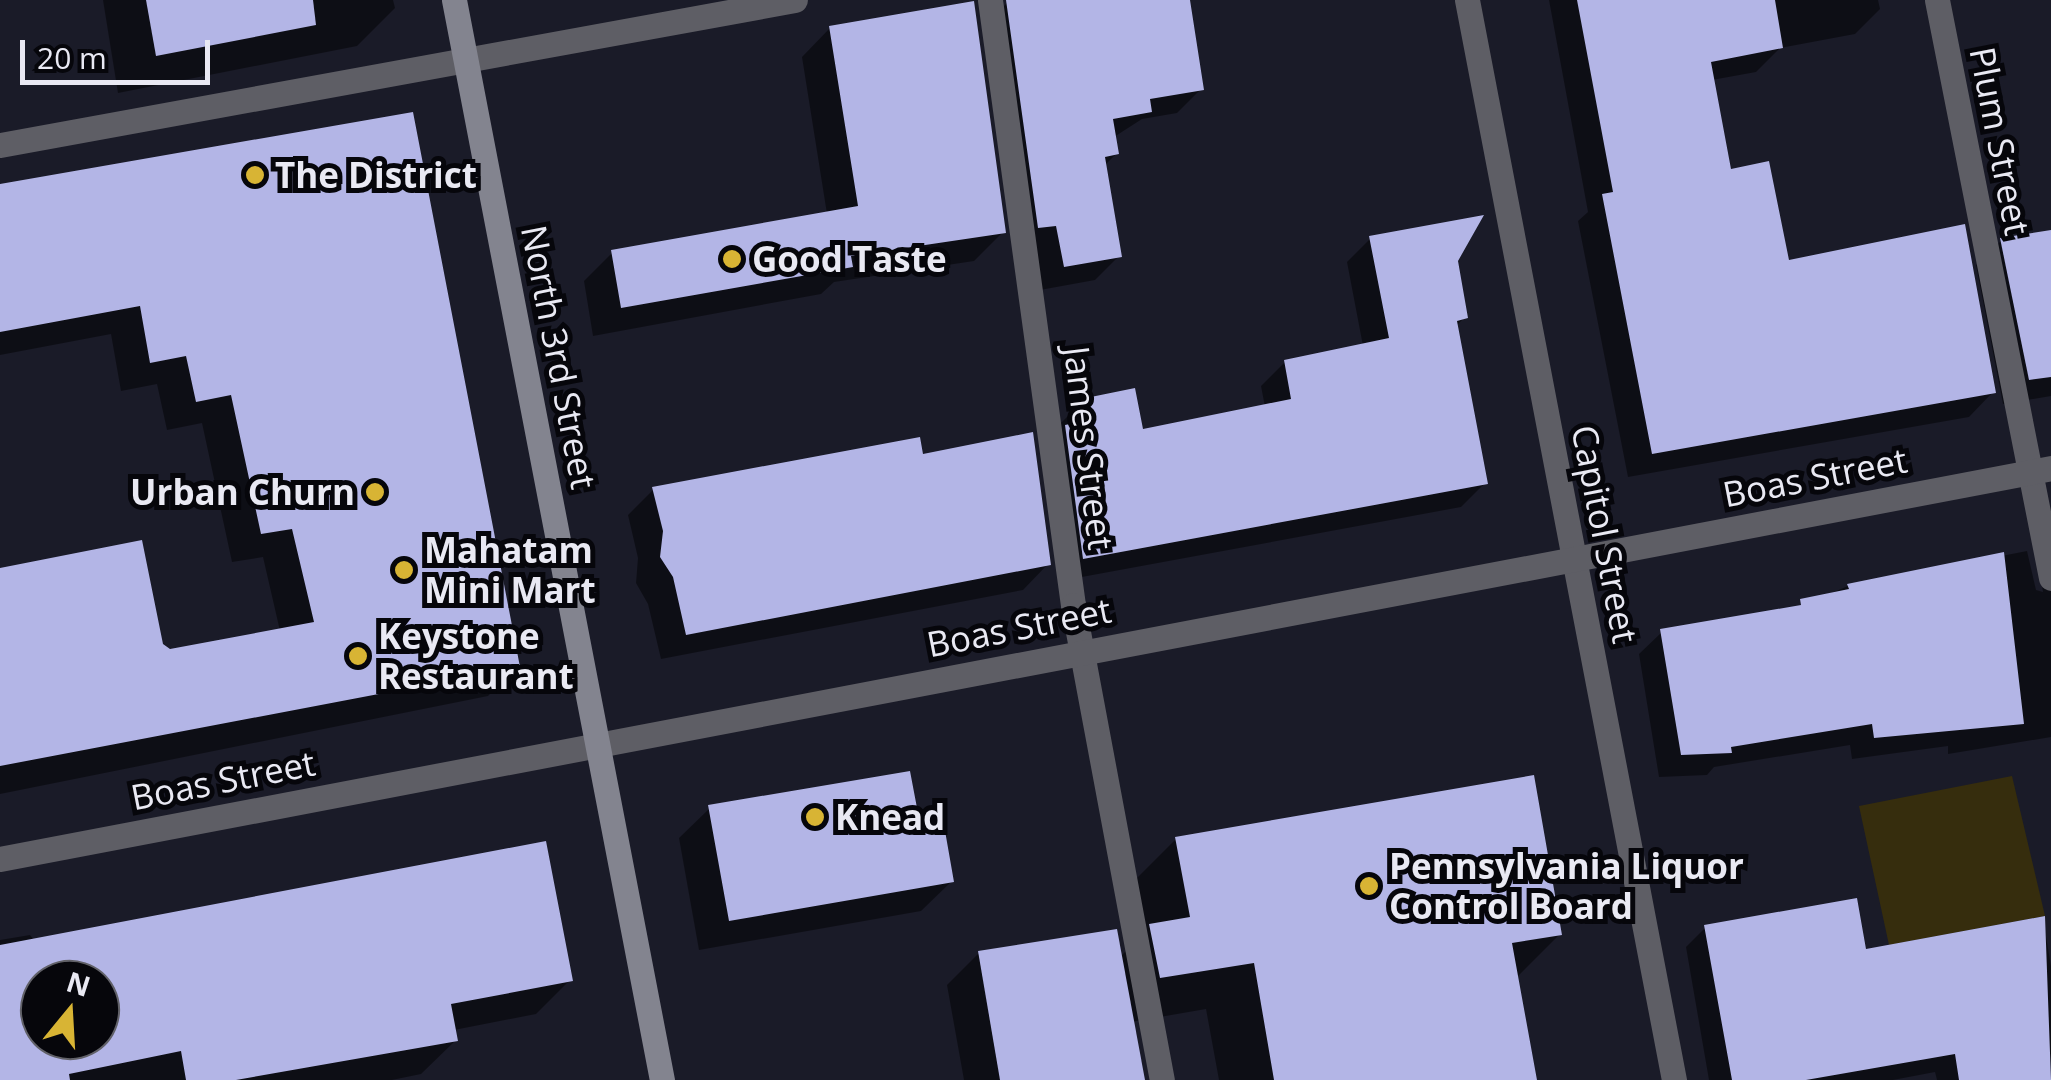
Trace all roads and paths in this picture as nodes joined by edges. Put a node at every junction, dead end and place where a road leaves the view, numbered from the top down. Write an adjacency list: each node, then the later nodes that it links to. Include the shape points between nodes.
1 (454, 0): 6 (main road, North 3rd Street)
2 (795, 0): 6 (street)
3 (990, 0): 11 (street, James Street)
4 (1467, 0): 9 (street, Capitol Street)
5 (1937, 0): 8 (street, Plum Street)
6 (465, 57): 7 (street); 12 (main road, North 3rd Street)
7 (0, 145)
8 (2041, 470): 9 (street, Boas Street); 10 (street, Plum Street)
9 (1573, 559): 11 (street, Boas Street); 16 (street, Capitol Street)
10 (2051, 578)
11 (1082, 651): 12 (street, Boas Street); 15 (street, James Street)
12 (598, 744): 13 (street, Boas Street); 14 (main road, North 3rd Street)
13 (0, 859)
14 (662, 1080)
15 (1162, 1080)
16 (1674, 1080)

